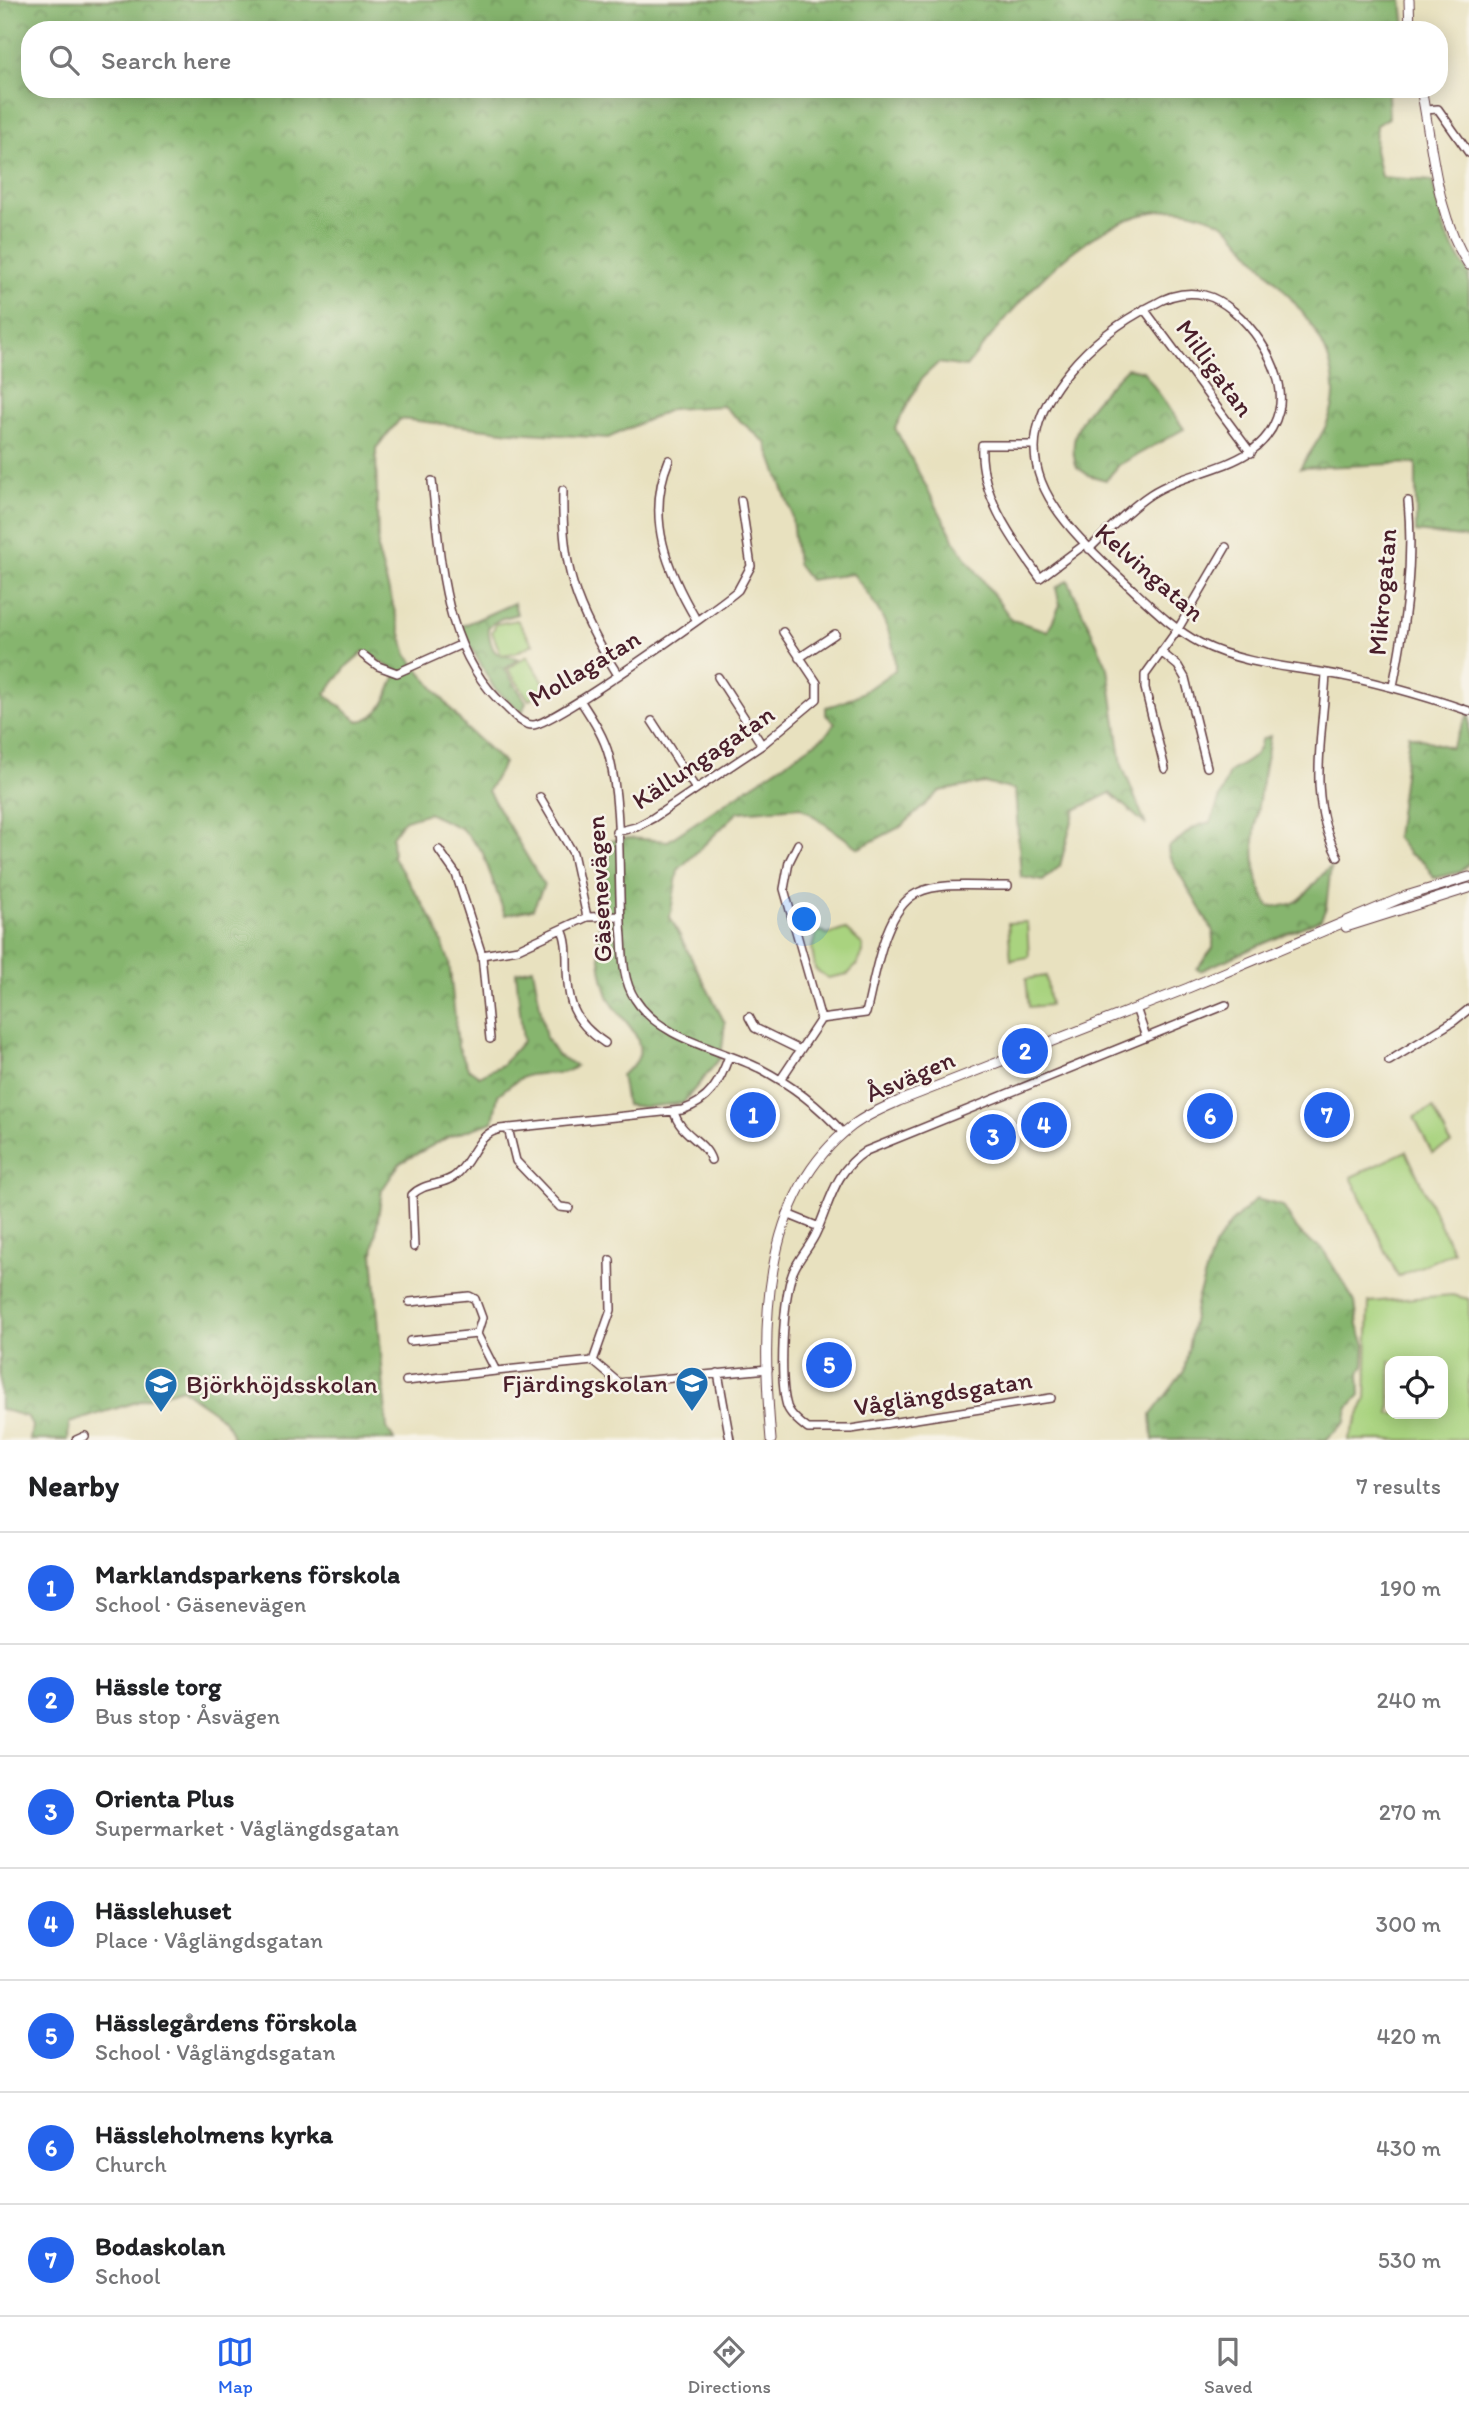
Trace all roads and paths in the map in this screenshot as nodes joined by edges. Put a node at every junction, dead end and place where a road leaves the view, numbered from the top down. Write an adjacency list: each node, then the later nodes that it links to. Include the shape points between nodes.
1 (1409, 0): 2 (street)
2 (1410, 21)
3 (1423, 98): 4 (street)
4 (1425, 110): 5 (street, via 1438,109); 6 (street, via 1451,231)
5 (1469, 153)
6 (1469, 265)
7 (1144, 309): 8 (street, Kelvingatan, via 1102,338 1062,380 1040,416); 9 (street, Milligatan); 9 (street, Kelvingatan, via 1174,296 1202,294 1230,309 1265,349 1278,374 1282,397 1274,425)
8 (1034, 445): 15 (street, Kelvingatan, via 1047,495); 15 (street, via 982,445 983,471 1000,516 1040,578)
9 (1251, 453): 15 (street, via 1153,493)
10 (669, 460): 17 (street, via 663,474 660,542 678,589)
11 (432, 481): 21 (street, Mollagatan, via 442,568)
12 (563, 490): 26 (street, via 562,517 573,592)
13 (741, 500): 17 (street, Mollagatan, via 751,554 749,574 738,590)
14 (1408, 501): 28 (street, Mikrogatan, via 1410,571)
15 (1086, 547): 18 (street, Kelvingatan)
16 (1226, 547): 18 (street)
17 (697, 621): 26 (street, Mollagatan)
18 (1178, 629): 22 (street); 25 (street, Kelvingatan, via 1200,643 1248,661)
19 (783, 632): 24 (street)
20 (835, 634): 24 (street)
21 (460, 646): 23 (street, via 397,673); 29 (street, Mollagatan, via 480,681 522,722 541,723)
22 (1161, 652): 33 (street, via 1185,678); 34 (street, via 1145,676 1145,688)
23 (363, 655)
24 (799, 658): 32 (street, Källungagatan, via 818,688 817,699)
25 (1326, 673): 28 (street, Kelvingatan); 40 (street, via 1317,792 1325,829)
26 (618, 675): 29 (street, Mollagatan)
27 (718, 677): 32 (street)
28 (1393, 686): 30 (street, Kelvingatan)
29 (580, 699): 37 (street, Gäsenevägen, via 609,754)
30 (1469, 711)
31 (652, 721): 35 (street)
32 (762, 745): 35 (street, Källungagatan)
33 (1207, 767)
34 (1165, 769)
35 (696, 789): 37 (street, Källungagatan, via 644,824)
36 (540, 797): 45 (street, via 573,853)
37 (616, 832): 44 (street, Gäsenevägen)
38 (798, 844): 53 (street, via 784,889)
39 (439, 850): 48 (street, via 456,874)
40 (1338, 857)
41 (1469, 877): 47 (street, Åsvägen, via 1406,896)
42 (1008, 886): 53 (street, via 917,893 897,911 887,931 866,1013)
43 (1469, 888): 47 (street, Åsvägen)
44 (620, 916): 45 (street); 58 (street, Gäsenevägen, via 624,969 641,1008 673,1032)
45 (587, 917): 46 (street)
46 (562, 930): 48 (street, via 518,948); 56 (street, via 568,997 576,1016)
47 (1301, 942): 50 (street, Åsvägen)
48 (482, 955): 55 (street)
49 (1226, 1005): 54 (street, Våglängdsgatan)
50 (1136, 1008): 54 (street); 63 (street, Åsvägen, via 899,1101)
51 (1469, 1009): 59 (street)
52 (749, 1017): 57 (street, via 755,1028)
53 (821, 1019): 57 (street)
54 (1146, 1037): 67 (street, Våglängdsgatan, via 877,1145 845,1168 832,1188)
55 (490, 1038)
56 (605, 1043)
57 (800, 1050): 60 (street)
58 (729, 1056): 60 (street, Gäsenevägen); 61 (street, via 712,1093 698,1104)
59 (1388, 1061)
60 (781, 1079): 63 (street, Gäsenevägen)
61 (674, 1111): 62 (street); 64 (street, via 681,1130)
62 (508, 1128): 65 (street, via 516,1161 560,1207); 68 (street, via 485,1134 449,1180 419,1188 412,1195)
63 (843, 1133): 66 (street, Åsvägen, via 813,1167)
64 (711, 1160)
65 (569, 1208)
66 (787, 1214): 67 (street); 74 (street, Åsvägen, via 773,1265)
67 (819, 1227): 78 (street, Våglängdsgatan, via 789,1285 784,1347 787,1408 808,1429 851,1429)
68 (414, 1247)
69 (610, 1260): 73 (street, via 611,1310)
70 (410, 1302): 71 (street, via 475,1298 482,1318)
71 (477, 1334): 72 (street); 75 (street)
72 (410, 1341)
73 (593, 1361): 75 (street); 76 (street, via 619,1383)
74 (768, 1368): 76 (street); 82 (street, Åsvägen)
75 (496, 1371): 77 (street)
76 (718, 1373): 81 (street)
77 (406, 1381)
78 (1051, 1398)
79 (85, 1436): 80 (street)
80 (76, 1440)
81 (730, 1440)
82 (771, 1440)

